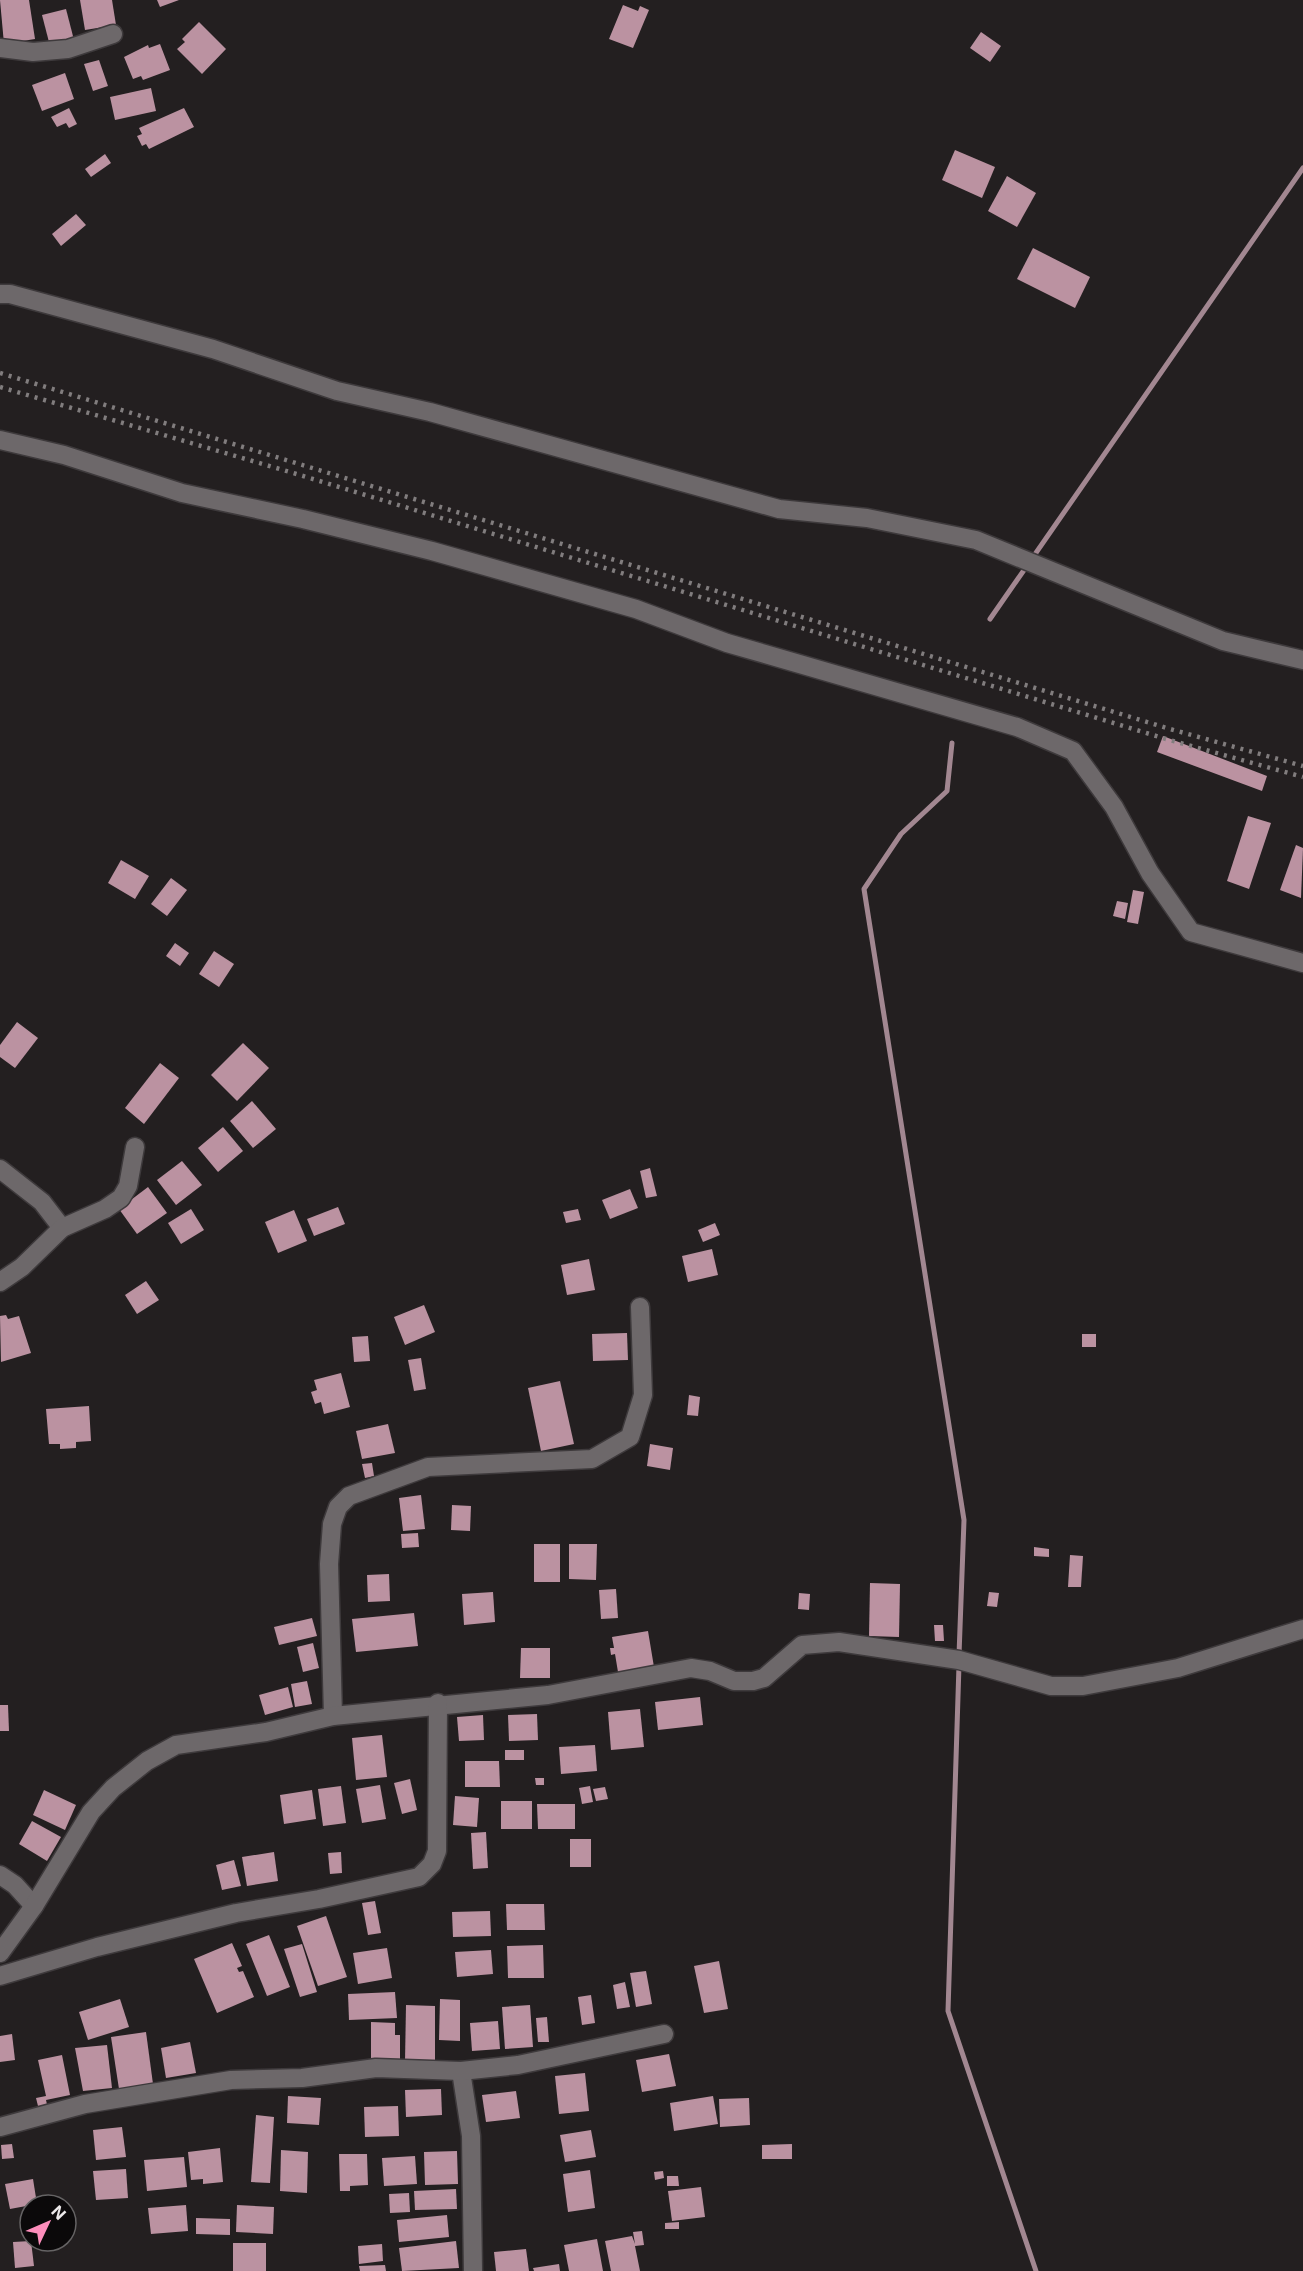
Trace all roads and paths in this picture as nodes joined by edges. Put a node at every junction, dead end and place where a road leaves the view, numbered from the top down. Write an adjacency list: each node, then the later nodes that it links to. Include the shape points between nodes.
1 (113, 34): 2 (street, via 68,49 33,52)
2 (0, 48)
3 (0, 294): 5 (street, via 213,349 337,391 430,412 779,509 867,518 976,540 1223,640)
4 (0, 440): 6 (street, via 64,455 182,493 432,551 636,609 727,643 1017,727 1073,751 1114,807 1150,873 1191,932)
5 (1303, 660)
6 (1303, 963)
7 (135, 1147): 9 (street, via 122,1198)
8 (0, 1169): 9 (street, via 42,1202)
9 (62, 1228): 10 (street, via 22,1267)
10 (0, 1282)
11 (640, 1307): 14 (street, via 643,1395 630,1437 592,1459 428,1467 349,1496 338,1507 332,1524 329,1564)
12 (1303, 1629): 13 (street, via 1178,1668 1083,1686 1051,1686 959,1660 839,1642 802,1645 764,1678 753,1681 734,1681 691,1668 548,1695)
13 (438, 1703): 14 (street); 18 (street, via 437,1851 432,1864 419,1877 236,1913 97,1947)
14 (333, 1716): 16 (street, via 266,1732 176,1745 147,1761 91,1812)
15 (0, 1875): 16 (street)
16 (34, 1906): 17 (street)
17 (0, 1953)
18 (0, 1976)
19 (664, 2034): 20 (street, via 518,2065)
20 (461, 2071): 21 (street, via 376,2068 302,2078 231,2080 85,2104); 22 (street, via 471,2136)
21 (0, 2127)
22 (473, 2271)

